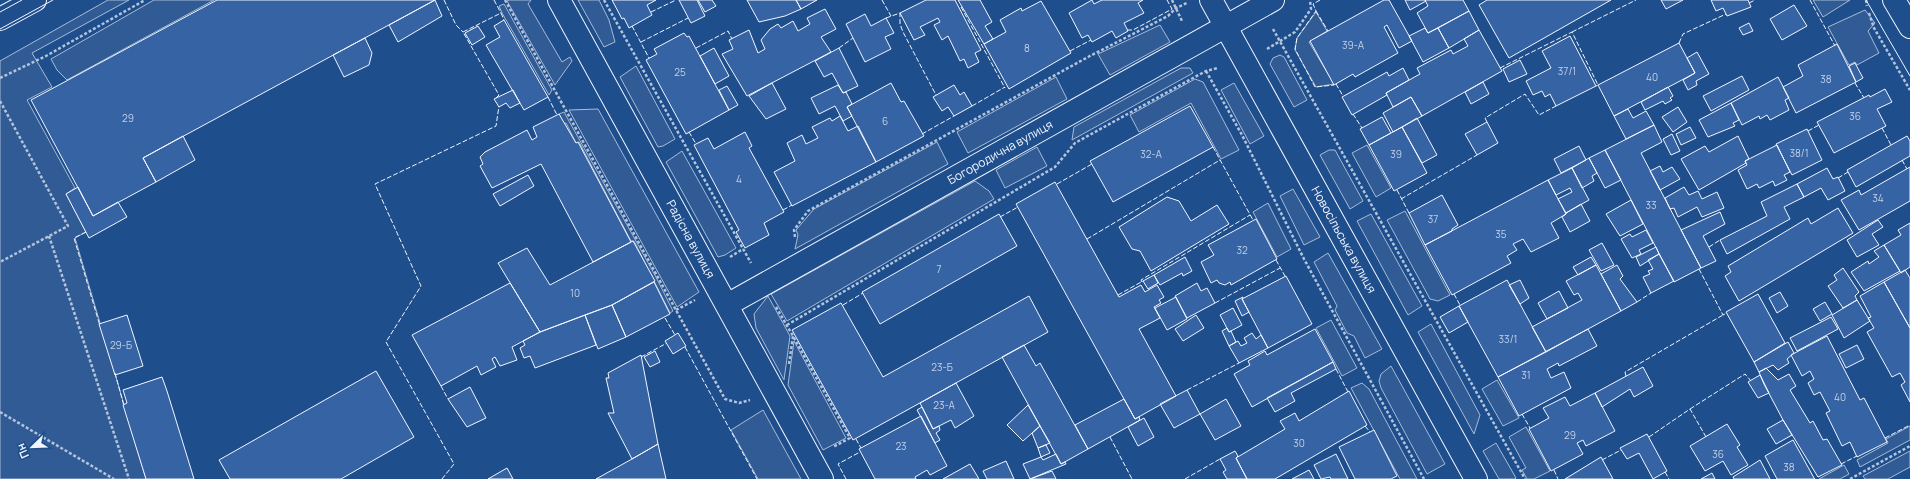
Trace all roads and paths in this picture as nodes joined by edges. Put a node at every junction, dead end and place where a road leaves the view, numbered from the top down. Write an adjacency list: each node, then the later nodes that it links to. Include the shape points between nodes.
1 (35, 0): 13 (street)
2 (145, 0): 20 (path, via 46,56)
3 (559, 0): 27 (street, Радісна вулиця)
4 (604, 0): 26 (path)
5 (1172, 0): 12 (path)
6 (1211, 0): 14 (street, Новосільська вулиця)
7 (1310, 0): 16 (path, via 1312,9 1294,32)
8 (1866, 0): 21 (path, via 1874,28)
9 (1894, 0): 15 (street)
10 (1189, 2): 12 (path)
11 (1268, 3): 14 (street, Богородична вулиця); 16 (path)
12 (1176, 8): 17 (path); 24 (path, via 1168,16 808,210 794,230)
13 (0, 19)
14 (1225, 27): 17 (street, Богородична вулиця); 18 (street, Новосільська вулиця)
15 (1910, 27)
16 (1281, 41): 18 (path); 36 (path)
17 (1193, 45): 19 (path); 27 (street, Богородична вулиця)
18 (1244, 61): 19 (path); 35 (street, Новосільська вулиця)
19 (1206, 71): 28 (path, via 1075,143 1055,167); 34 (path, via 1242,135 1304,259)
20 (0, 78)
21 (1910, 90)
22 (0, 101): 23 (path, via 68,226)
23 (50, 236): 25 (path); 32 (path)
24 (793, 243)
25 (0, 262)
26 (754, 268)
27 (727, 305): 33 (street, Радісна вулиця)
28 (787, 325)
29 (0, 412): 31 (path)
30 (1910, 446): 37 (path)
31 (114, 479)
32 (129, 479)
33 (822, 479)
34 (1424, 479)
35 (1476, 479)
36 (1525, 479)
37 (1850, 479)

